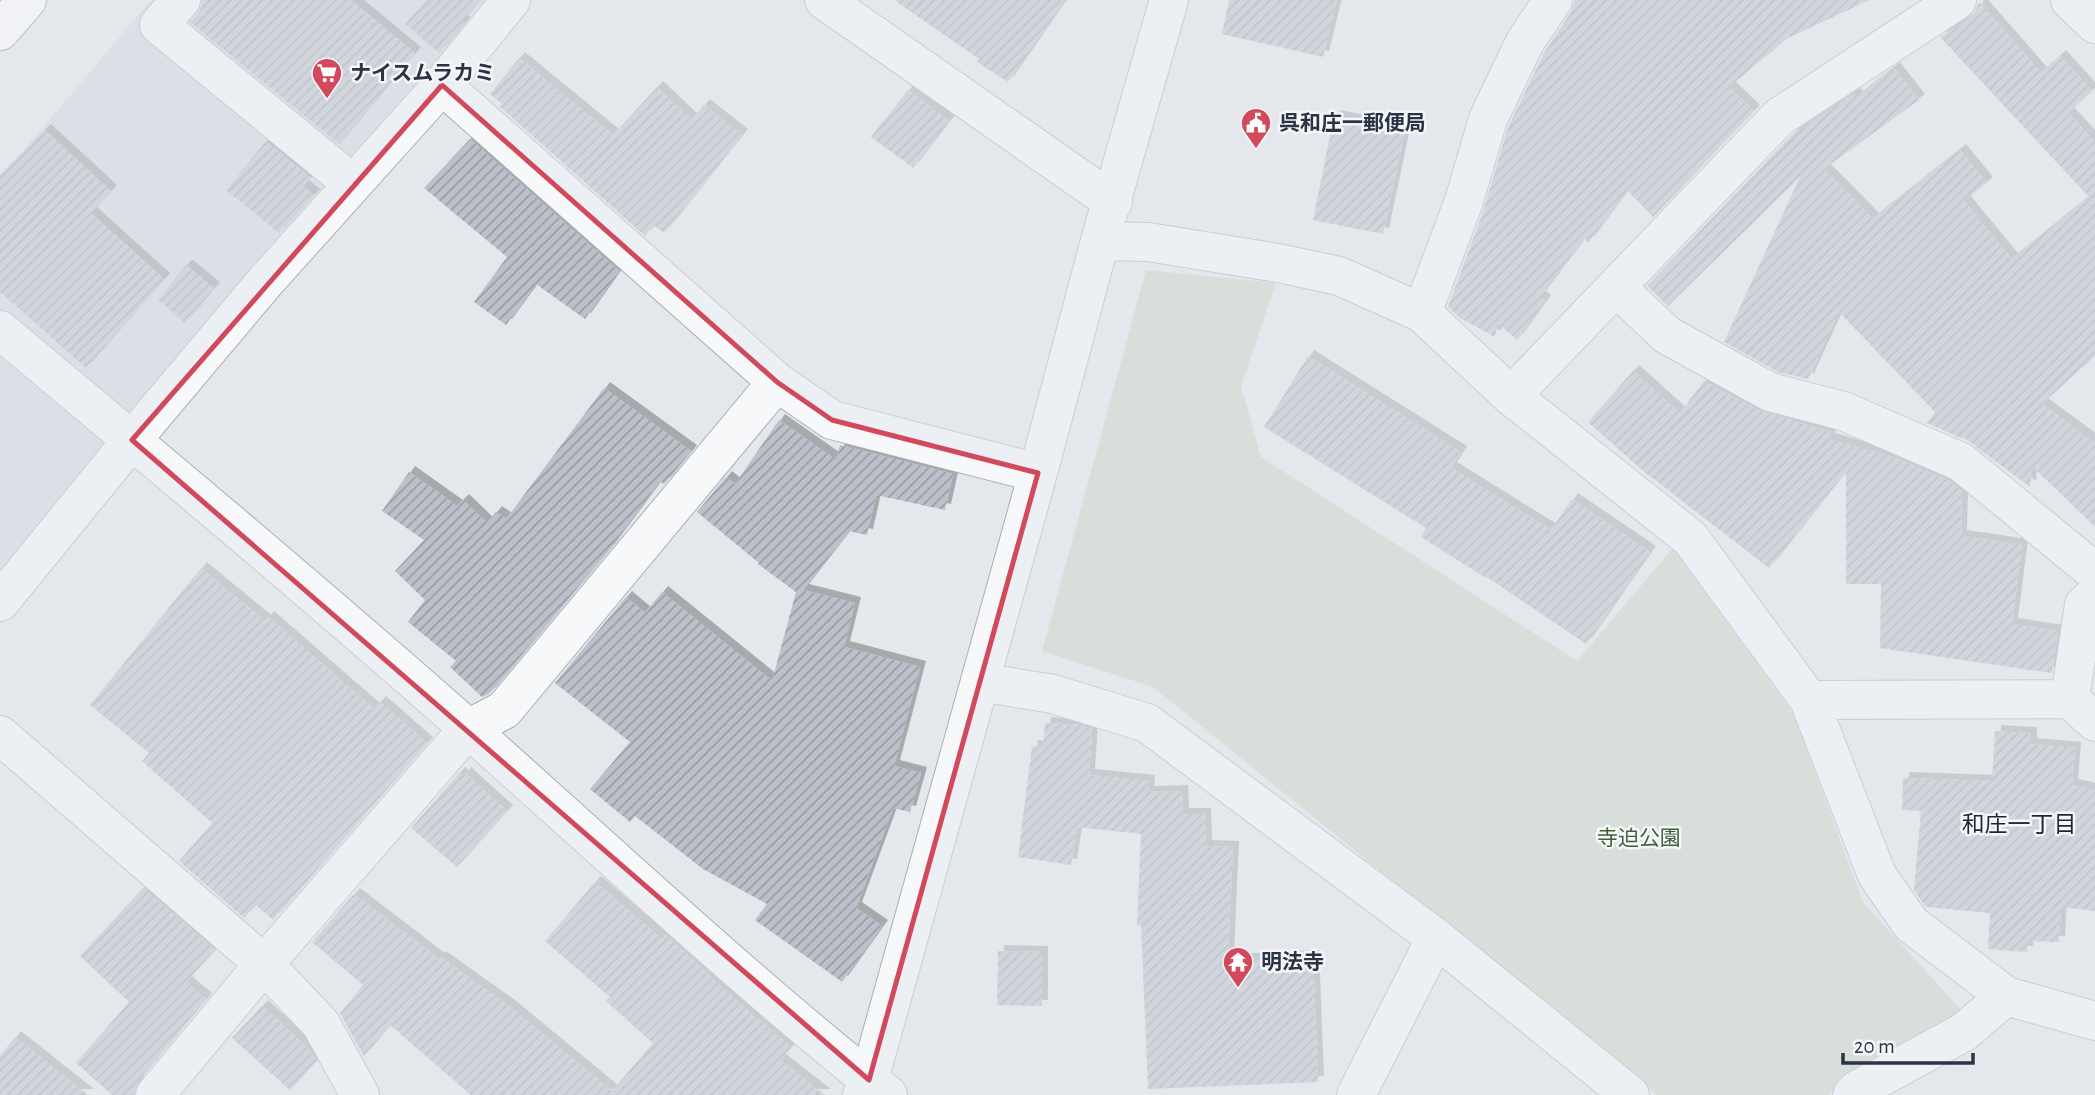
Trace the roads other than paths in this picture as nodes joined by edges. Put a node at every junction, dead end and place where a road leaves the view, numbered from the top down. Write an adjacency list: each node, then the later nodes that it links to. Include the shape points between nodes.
1 (27, 0): 10 (highway)
2 (511, 0): 11 (street)
3 (824, 0): 13 (street)
4 (1169, 0): 13 (street)
5 (1553, 0): 16 (street, via 1525,42 1488,119 1464,201)
6 (1957, 0): 15 (street, via 1779,117)
7 (2070, 0): 9 (street)
8 (176, 5): 12 (street, via 159,25)
9 (2095, 24)
10 (0, 31)
11 (442, 85): 12 (street); 18 (street)
12 (339, 172): 20 (street, via 265,282)
13 (1113, 202): 14 (street)
14 (1100, 241): 16 (street, via 1148,242 1339,276); 21 (street)
15 (1616, 287): 19 (street); 22 (street, via 1667,335 1770,392 1843,411 1962,462)
16 (1422, 313): 19 (street)
17 (0, 330): 20 (street)
18 (777, 382): 21 (street, via 832,420); 28 (street, via 503,710)
19 (1511, 396): 26 (street, via 1690,538)
20 (132, 440): 24 (street); 28 (street)
21 (1038, 473): 25 (street)
22 (2095, 572)
23 (2095, 595): 27 (street, via 2084,605)
24 (0, 602)
25 (980, 682): 30 (street, via 1053,694 1147,723); 34 (street)
26 (1809, 700): 27 (street); 32 (street, via 1877,875 1912,924)
27 (2083, 711)
28 (468, 729): 31 (street); 34 (street)
29 (0, 735): 31 (street)
30 (1436, 938): 37 (street); 38 (street)
31 (264, 964): 35 (street); 36 (street, via 321,1024)
32 (2006, 996): 33 (street); 39 (street, via 1965,1032)
33 (2095, 1021)
34 (873, 1090)
35 (155, 1095)
36 (360, 1095)
37 (1356, 1095)
38 (1630, 1095)
39 (1852, 1095)

